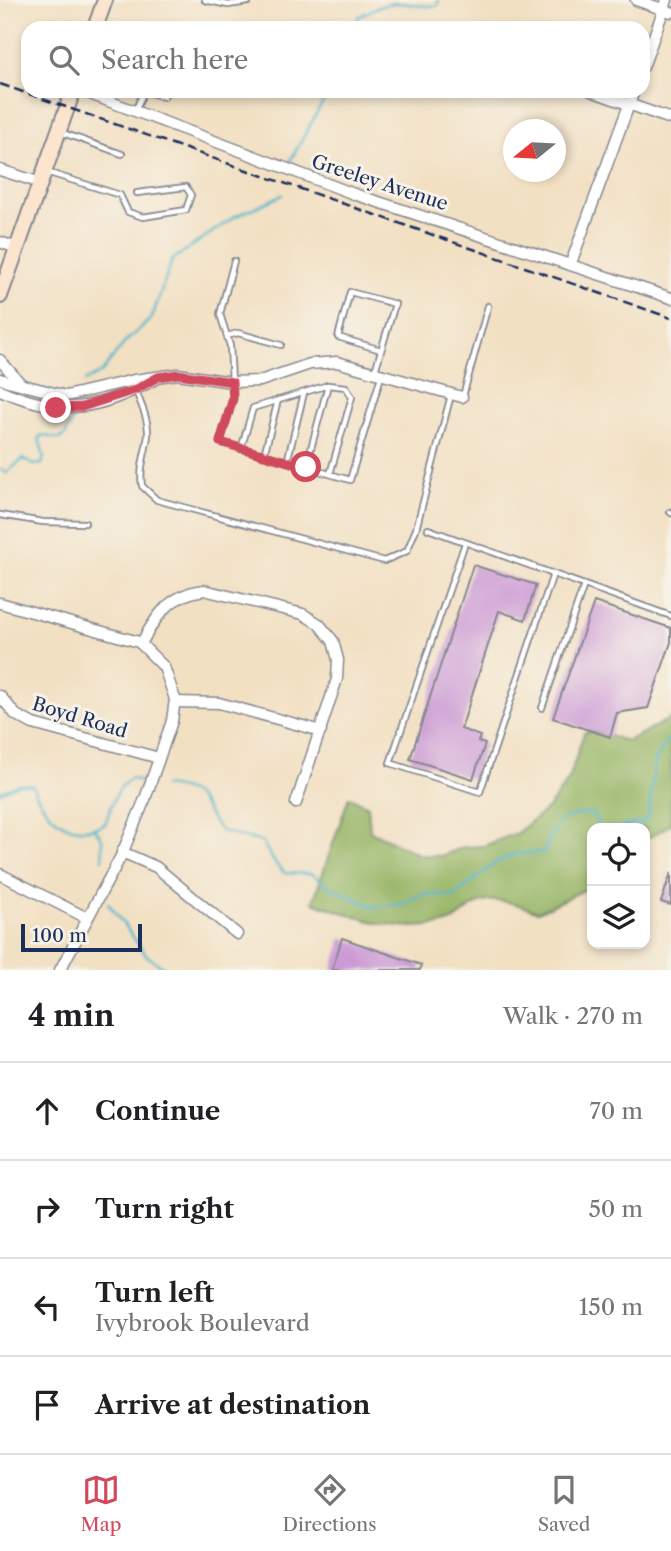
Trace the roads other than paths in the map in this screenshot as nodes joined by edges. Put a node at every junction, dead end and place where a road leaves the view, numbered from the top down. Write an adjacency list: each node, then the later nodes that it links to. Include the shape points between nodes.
1 (105, 0): 6 (main road)
2 (205, 0): 4 (lane, via 228,5)
3 (636, 0): 5 (street)
4 (248, 2)
5 (667, 7): 7 (street)
6 (98, 21)
7 (650, 50)
8 (71, 98): 16 (main road)
9 (101, 98): 14 (street, Greeley Avenue)
10 (141, 98): 14 (lane)
11 (610, 98): 13 (street)
12 (632, 98): 13 (street)
13 (629, 105): 15 (street); 24 (street)
14 (135, 111): 24 (street, Greeley Avenue, via 328,185)
15 (671, 119)
16 (60, 132): 17 (lane); 19 (main road)
17 (122, 154)
18 (0, 170): 19 (street)
19 (43, 178): 20 (lane, via 120,195 128,212 143,216 186,210 191,195 186,187); 22 (main road)
20 (137, 193)
21 (0, 242): 22 (street)
22 (17, 248): 25 (main road)
23 (234, 261): 28 (lane, via 220,314)
24 (572, 263): 26 (street, Greeley Avenue)
25 (0, 296)
26 (671, 298)
27 (488, 306): 44 (lane)
28 (227, 336): 29 (lane, via 238,333); 35 (lane)
29 (281, 345)
30 (381, 350): 30 (lane, via 395,304 350,292 338,337); 32 (lane)
31 (0, 360): 37 (street)
32 (378, 372): 35 (street, via 344,363 320,363 260,381); 41 (street); 50 (lane, via 350,480)
33 (158, 377): 35 (street, via 190,374); 37 (street, via 74,395); 39 (street)
34 (0, 379): 37 (street)
35 (232, 382): 46 (lane, via 233,398 220,442)
36 (328, 385): 40 (lane); 49 (lane); 50 (lane, via 346,387 352,397)
37 (26, 388)
38 (0, 390): 43 (street)
39 (135, 390): 41 (lane, via 148,435 139,468 142,486 157,500 384,561 407,551 416,529); 43 (street, via 71,409)
40 (304, 393): 45 (lane); 48 (lane)
41 (451, 393): 44 (street)
42 (0, 397): 43 (street)
43 (18, 397)
44 (463, 397)
45 (278, 400): 46 (lane, via 253,408); 47 (lane)
46 (241, 449): 47 (lane)
47 (264, 455): 48 (lane)
48 (286, 462): 49 (lane)
49 (306, 467): 50 (lane)
50 (330, 474)
51 (0, 515): 52 (lane)
52 (85, 523)
53 (428, 529): 54 (lane)
54 (465, 543): 55 (lane); 55 (lane, via 390,763 480,793)
55 (553, 574): 56 (lane)
56 (584, 585): 58 (lane); 62 (lane)
57 (0, 603): 59 (street)
58 (671, 615)
59 (141, 644): 61 (street, via 164,667); 63 (street, via 164,608 192,592 212,590 312,618 332,641 338,660)
60 (0, 696): 64 (street, Boyd Road, via 16,715 33,724)
61 (175, 702): 63 (street, via 219,703); 64 (street)
62 (542, 708)
63 (321, 732): 65 (street)
64 (159, 758): 66 (street)
65 (296, 803)
66 (122, 852): 68 (street); 69 (street, via 156,867)
67 (0, 874): 68 (street)
68 (87, 918): 70 (street)
69 (237, 934)
70 (60, 970)

